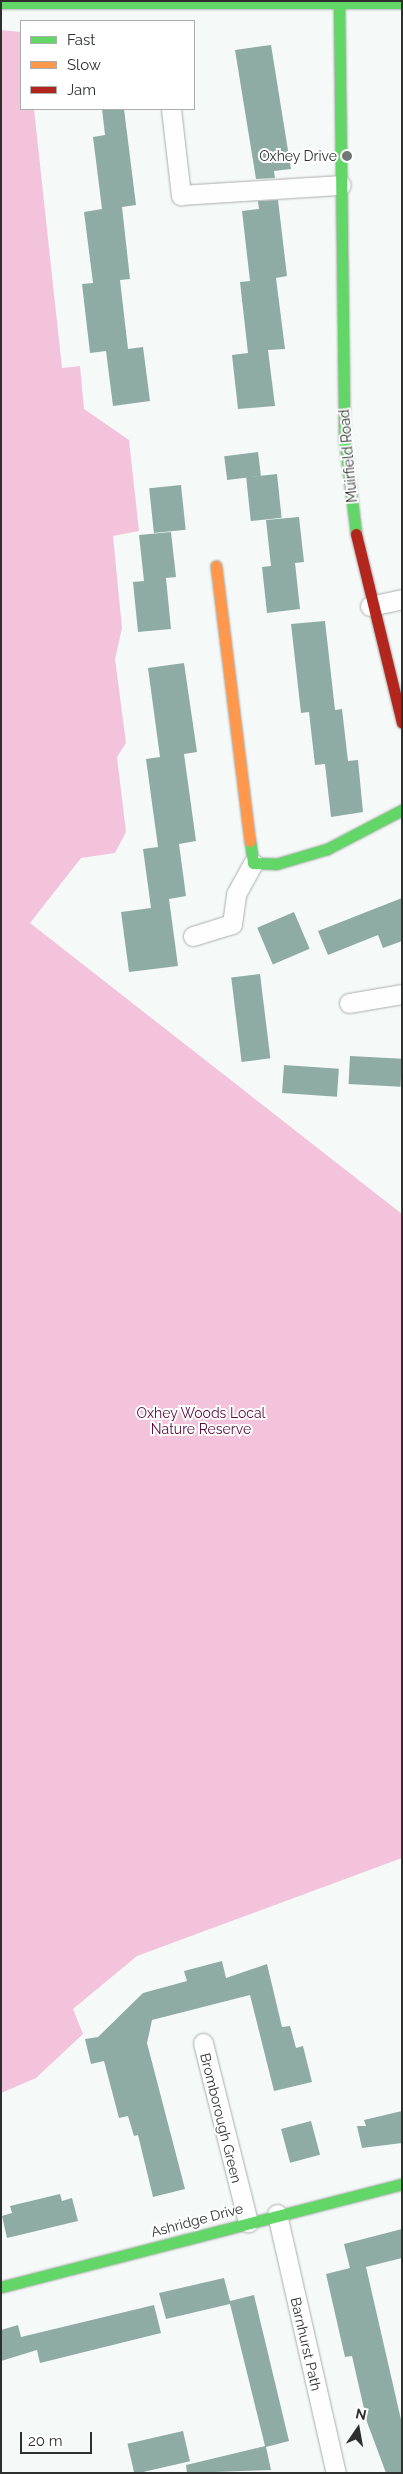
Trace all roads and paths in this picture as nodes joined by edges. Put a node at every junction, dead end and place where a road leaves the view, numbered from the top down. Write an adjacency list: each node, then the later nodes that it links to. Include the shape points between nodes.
1 (1, 3): 2 (street)
2 (339, 3): 3 (street); 5 (street, Muirfield Road)
3 (402, 4)
4 (171, 110): 5 (street, via 181,195)
5 (341, 185): 8 (street, Muirfield Road, via 344,436)
6 (216, 566): 11 (street)
7 (402, 599): 8 (street)
8 (370, 606): 9 (street, Muirfield Road)
9 (402, 722)
10 (402, 810): 11 (street, via 327,849 276,864)
11 (253, 863): 12 (street, via 236,894 232,924)
12 (193, 936)
13 (402, 994): 14 (street)
14 (349, 1003)
15 (202, 2042): 18 (street, Bromborough Green)
16 (402, 2184): 17 (street, Ashridge Drive)
17 (277, 2214): 18 (street, Ashridge Drive); 20 (street, Barnhurst Path)
18 (248, 2222): 19 (street, Ashridge Drive)
19 (1, 2287)
20 (336, 2473)

